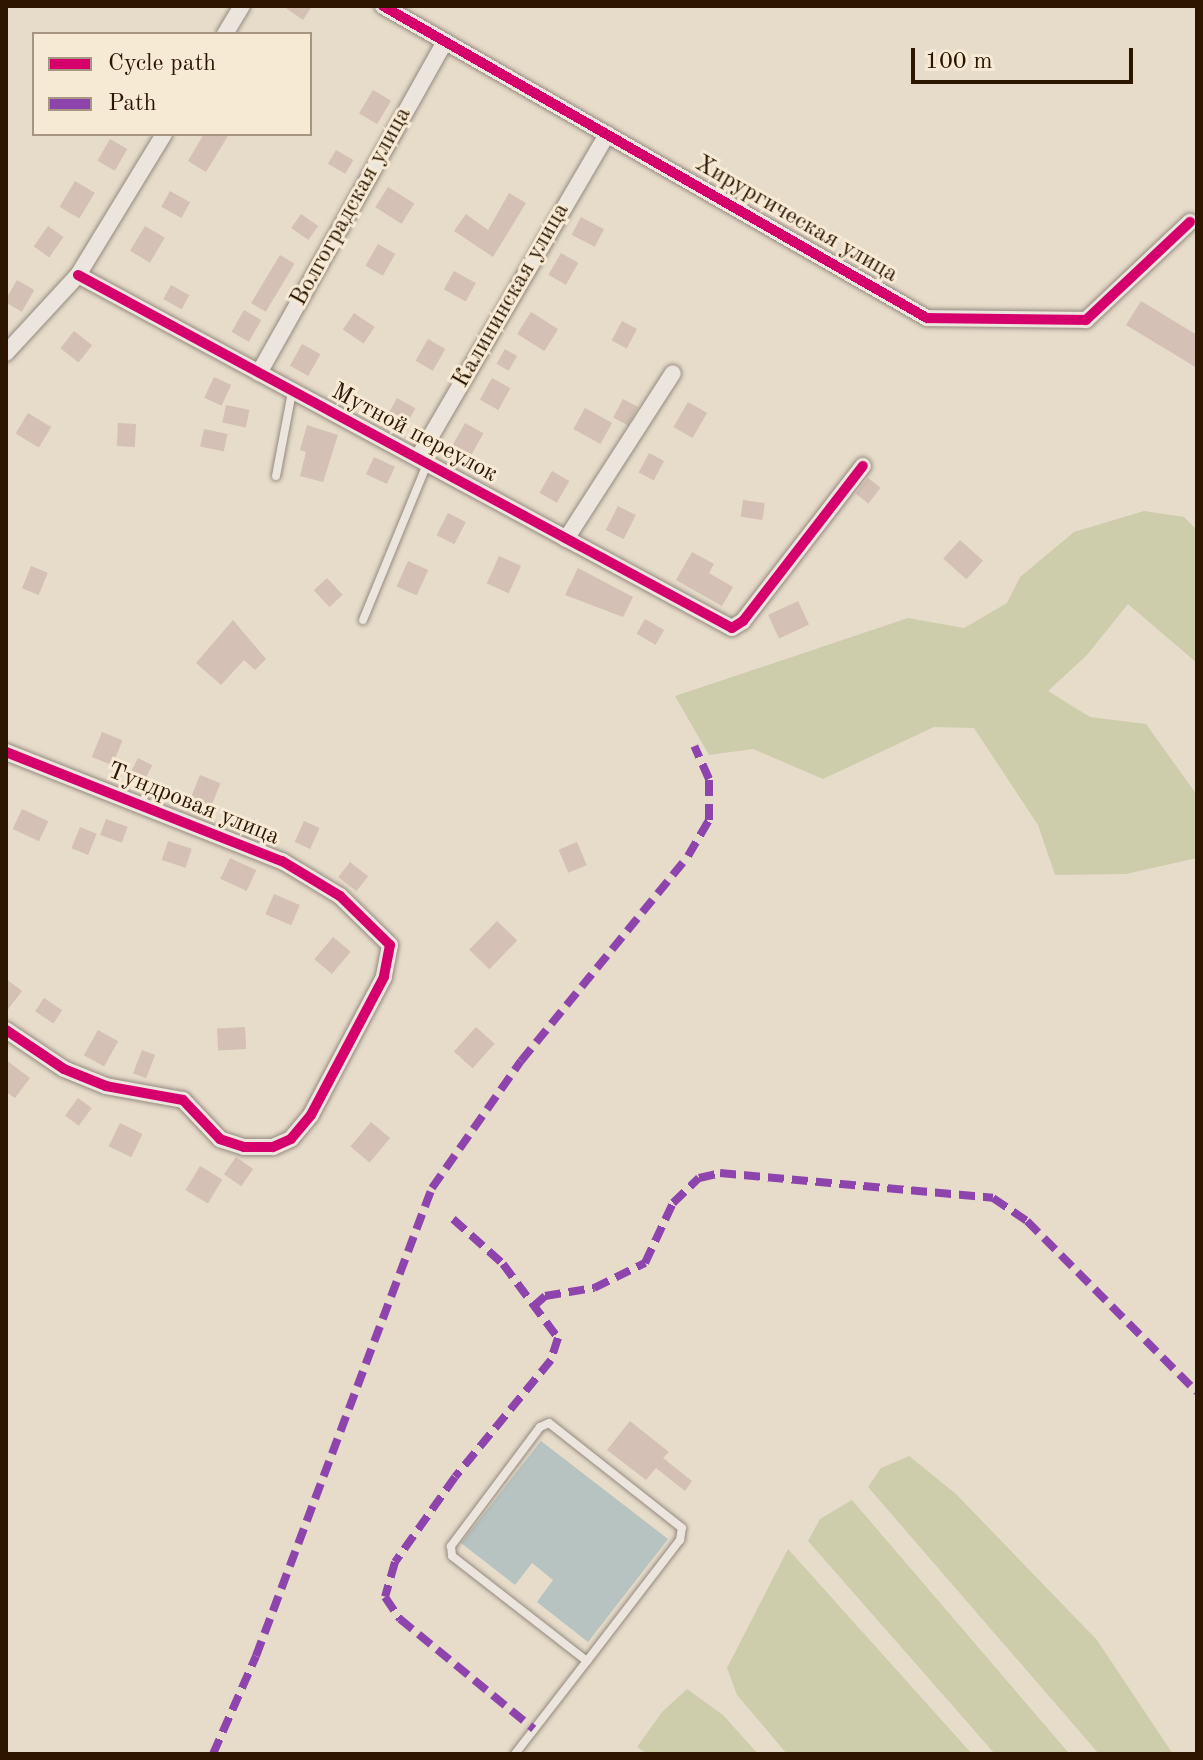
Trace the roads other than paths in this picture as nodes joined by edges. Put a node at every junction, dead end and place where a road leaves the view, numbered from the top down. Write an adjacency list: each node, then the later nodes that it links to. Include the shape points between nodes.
1 (242, 6): 3 (street)
2 (383, 6): 4 (street, Хирургическая улица)
3 (226, 32)
4 (445, 42): 5 (street, Хирургическая улица); 10 (street, Волгоградская улица)
5 (607, 134): 7 (street, Хирургическая улица, via 927,318 1086,320); 13 (street, Калининская улица)
6 (163, 136): 8 (street)
7 (1190, 222)
8 (78, 275): 9 (street); 10 (street, Мутной переулок)
9 (6, 353)
10 (259, 373): 12 (street, Мутной переулок)
11 (673, 373): 16 (street)
12 (293, 391): 13 (street, Мутной переулок); 15 (lane)
13 (423, 461): 16 (street, Мутной переулок); 17 (lane)
14 (863, 466): 16 (street, Мутной переулок, via 743,621 732,628)
15 (276, 476)
16 (566, 539)
17 (363, 620)
18 (6, 752): 19 (street, Тундровая улица, via 282,861 340,896 390,945 384,977 311,1115 291,1139 273,1147 244,1147 220,1139 183,1100 106,1086 64,1069)
19 (6, 1030)
20 (587, 1661): 20 (lane, via 680,1540 682,1528 549,1423 540,1427 451,1546 452,1556); 21 (lane)
21 (515, 1754)

